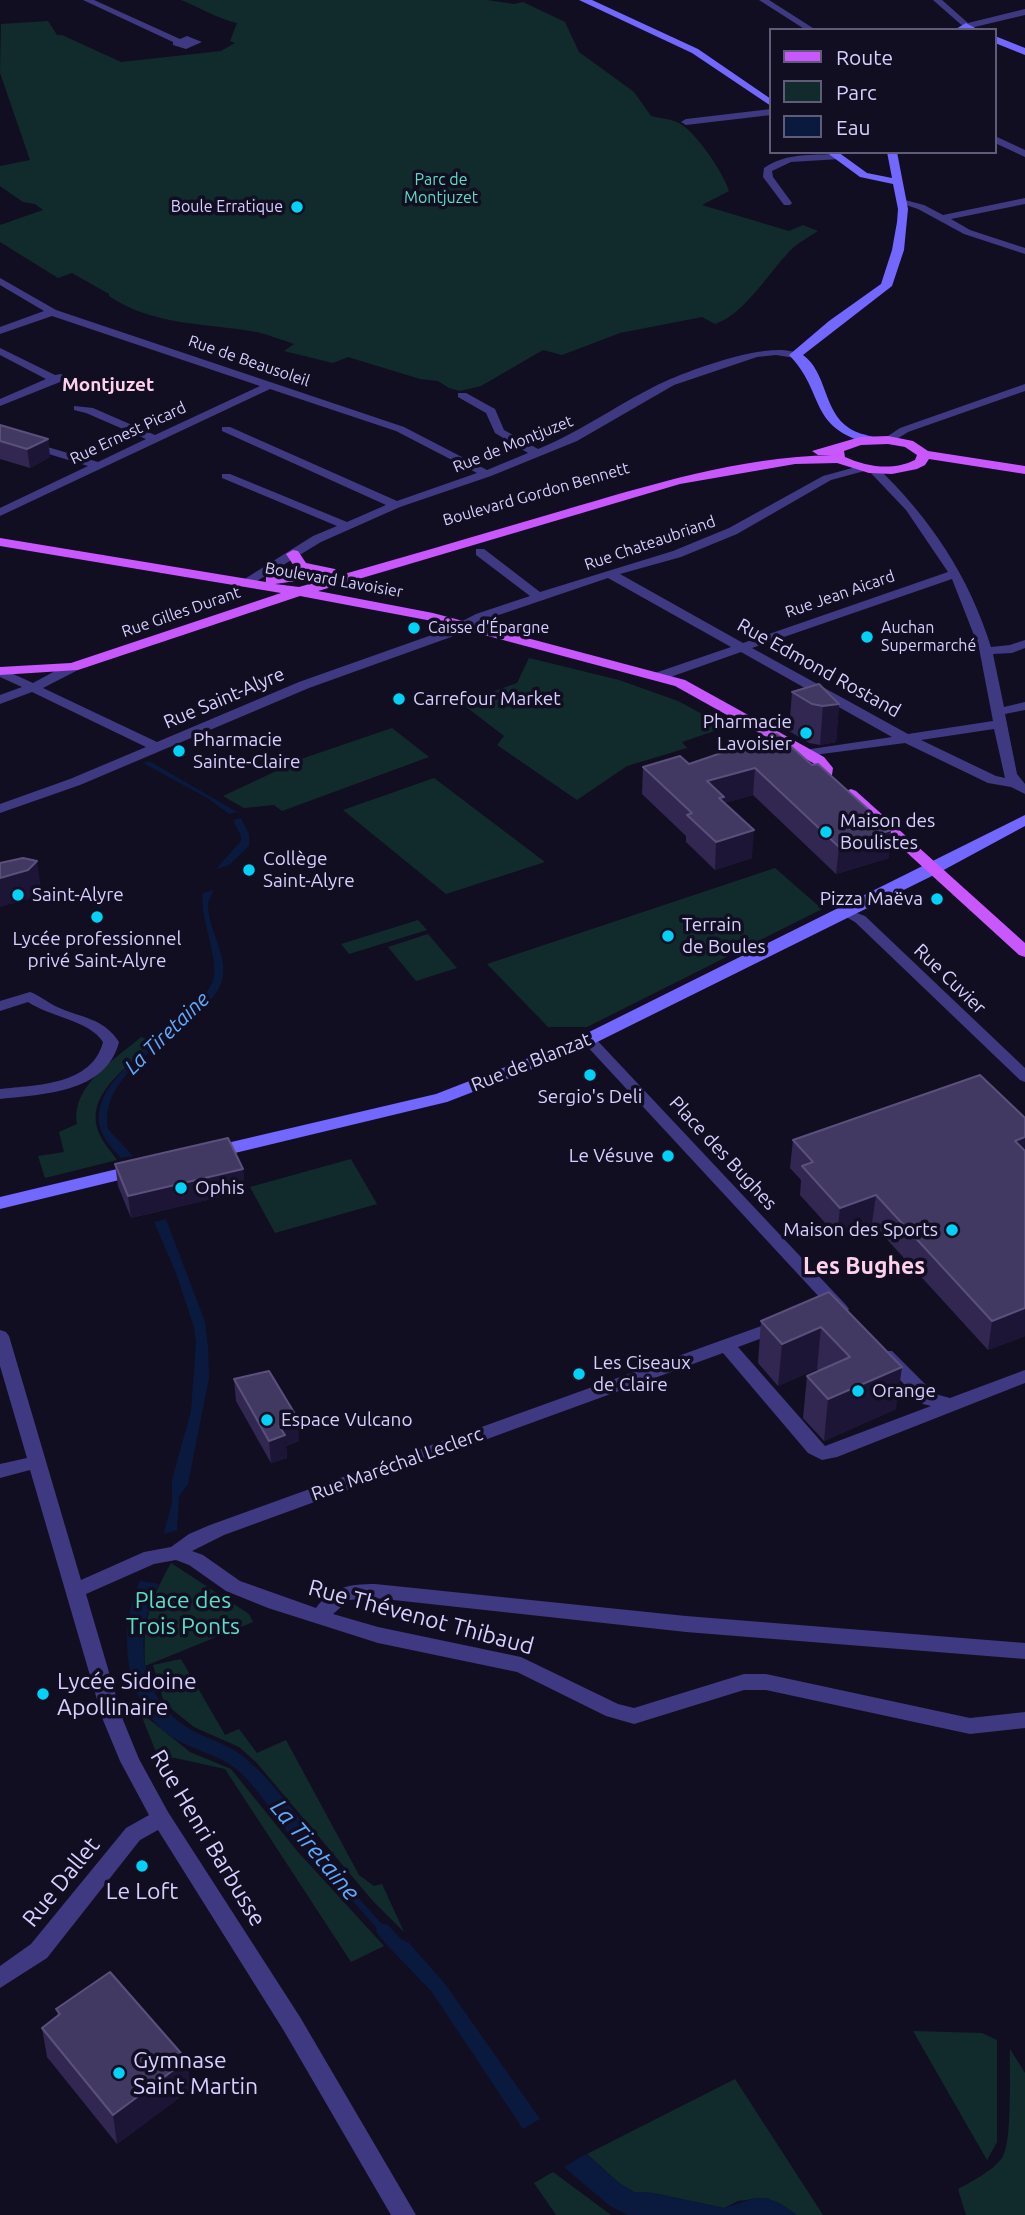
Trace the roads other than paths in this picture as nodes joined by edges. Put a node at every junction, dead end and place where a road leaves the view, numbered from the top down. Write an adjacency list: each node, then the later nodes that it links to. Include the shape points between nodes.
1 (88, 0): 10 (street)
2 (584, 0): 12 (street, via 695,51)
3 (763, 0): 6 (street)
4 (937, 0): 7 (street)
5 (1025, 12): 8 (street)
6 (809, 28)
7 (965, 28)
8 (969, 28)
9 (997, 40): 11 (street)
10 (177, 41)
11 (1025, 52)
12 (769, 102)
13 (769, 112): 14 (street)
14 (686, 122)
15 (997, 140): 18 (street)
16 (834, 154): 19 (street, via 864,175); 22 (street, via 774,163 767,170)
17 (892, 154): 19 (street)
18 (1025, 154)
19 (898, 182): 20 (street)
20 (900, 200): 23 (street); 29 (street, via 901,231 886,286)
21 (1025, 201): 23 (street)
22 (787, 203)
23 (942, 218): 24 (street, via 967,232)
24 (1025, 251)
25 (0, 281): 26 (street, Rue de Beausoleil)
26 (52, 312): 27 (street); 30 (street, Rue de Beausoleil)
27 (0, 331)
28 (0, 351): 33 (street, via 58,379)
29 (795, 355): 41 (street, Rue de Montjuzet, via 756,354 681,379 573,439); 42 (street, via 804,360)
30 (270, 385): 37 (street, Rue Ernest Picard); 47 (street, Rue de Beausoleil, via 400,429)
31 (1025, 387): 35 (street)
32 (462, 395): 41 (street, via 491,411 506,437)
33 (0, 403)
34 (78, 408): 37 (street)
35 (914, 428): 39 (street); 40 (street)
36 (226, 429): 51 (street)
37 (152, 438): 44 (street, Rue Ernest Picard)
38 (13, 440): 44 (street)
39 (888, 440): 40 (main road); 42 (main road, via 870,440)
40 (909, 444): 43 (main road)
41 (536, 453): 47 (street, Rue de Montjuzet)
42 (842, 453): 45 (main road); 57 (main road, Boulevard Gordon Bennett, via 753,457 704,466); 58 (main road, Boulevard Gordon Bennett, via 678,481); 59 (street, Rue Chateaubriand, via 810,486 733,531)
43 (916, 462): 45 (main road); 46 (main road); 49 (main road); 50 (street, via 895,484)
44 (96, 465): 52 (street, Rue Ernest Picard)
45 (868, 469): 50 (street)
46 (1025, 470)
47 (487, 474): 51 (street, Rue de Montjuzet)
48 (226, 476): 53 (street)
49 (1025, 480)
50 (895, 490): 60 (street)
51 (396, 505): 53 (street, Rue de Montjuzet)
52 (0, 512)
53 (347, 526): 56 (street, Rue de Montjuzet)
54 (0, 542): 61 (main road, Boulevard Lavoisier)
55 (480, 552): 64 (street)
56 (293, 554): 57 (main road, via 301,566); 62 (street, Rue de Montjuzet)
57 (326, 573): 62 (main road, Boulevard Gordon Bennett)
58 (359, 574): 63 (main road, Boulevard Gordon Bennett); 65 (main road, via 354,586)
59 (610, 574): 64 (street, Rue Chateaubriand); 69 (street, Rue Edmond Rostand)
60 (955, 574): 69 (street, Rue Jean Aicard); 70 (street)
61 (228, 579): 62 (main road, Boulevard Lavoisier); 66 (main road, via 239,597)
62 (247, 583): 63 (main road, Boulevard Lavoisier)
63 (300, 592): 65 (main road, Boulevard Lavoisier); 66 (main road, Rue Gilles Durant)
64 (539, 597): 67 (street, Rue Chateaubriand)
65 (362, 602): 67 (main road, Boulevard Lavoisier)
66 (220, 617): 71 (main road, Rue Gilles Durant)
67 (464, 625): 73 (main road, Boulevard Lavoisier); 79 (street, Rue Saint-Alyre)
68 (1025, 644): 70 (street)
69 (741, 647): 73 (street, Rue Jean Aicard); 78 (street, Rue Edmond Rostand)
70 (986, 651): 77 (street)
71 (73, 667): 72 (main road, Rue Gilles Durant); 74 (street, Rue Gilles Durant)
72 (0, 671): 74 (street)
73 (657, 677): 80 (main road, Boulevard Lavoisier, via 663,684 683,687 747,718)
74 (34, 688): 75 (street, Rue Gilles Durant); 79 (street)
75 (0, 700)
76 (1025, 706): 77 (street)
77 (1000, 718): 78 (street); 81 (street, via 1010,774)
78 (906, 738): 80 (street); 81 (street, Rue Edmond Rostand, via 993,779)
79 (156, 747): 82 (street, Rue Saint-Alyre)
80 (804, 754): 84 (main road, Boulevard Lavoisier, via 806,762 827,772)
81 (1020, 786)
82 (0, 808)
83 (1025, 820): 84 (street, Rue de Blanzat)
84 (934, 869): 85 (street, Rue de Blanzat); 86 (main road, Boulevard Lavoisier)
85 (846, 913): 88 (street, Rue de Blanzat); 89 (street, Rue Cuvier, via 860,919)
86 (1025, 952)
87 (0, 1006): 90 (street, via 30,997 54,1011 82,1018 103,1030 111,1042 107,1058 78,1080)
88 (589, 1040): 91 (street, Rue de Blanzat, via 441,1098); 95 (street, Place des Bughes, via 831,1308)
89 (1025, 1077)
90 (0, 1094)
91 (199, 1156)
92 (159, 1165): 93 (street)
93 (0, 1203)
94 (799, 1318): 98 (street, Rue Maréchal Leclerc)
95 (855, 1324)
96 (0, 1336): 101 (street, Rue Henri Barbusse)
97 (874, 1343): 100 (street, via 929,1399)
98 (725, 1344): 100 (street, via 822,1453); 103 (street, Rue Maréchal Leclerc, via 217,1530)
99 (1025, 1376): 100 (street)
100 (950, 1405)
101 (37, 1462): 102 (street); 104 (street, Rue Henri Barbusse)
102 (0, 1471)
103 (176, 1553): 104 (street, Rue Maréchal Leclerc, via 151,1557); 105 (street, Rue Thévenot Thibaud, via 233,1586)
104 (75, 1591): 108 (street, Rue Henri Barbusse, via 113,1720)
105 (324, 1618): 106 (street, via 336,1596 375,1591); 107 (street, Rue Thévenot Thibaud, via 378,1635 521,1665 634,1716 744,1682 766,1682 970,1726)
106 (1025, 1651)
107 (1025, 1720)
108 (161, 1818): 109 (street, Rue Dallet, via 133,1834 39,1951); 110 (street, Rue Henri Barbusse, via 292,2024)
109 (0, 1978)
110 (404, 2215)

